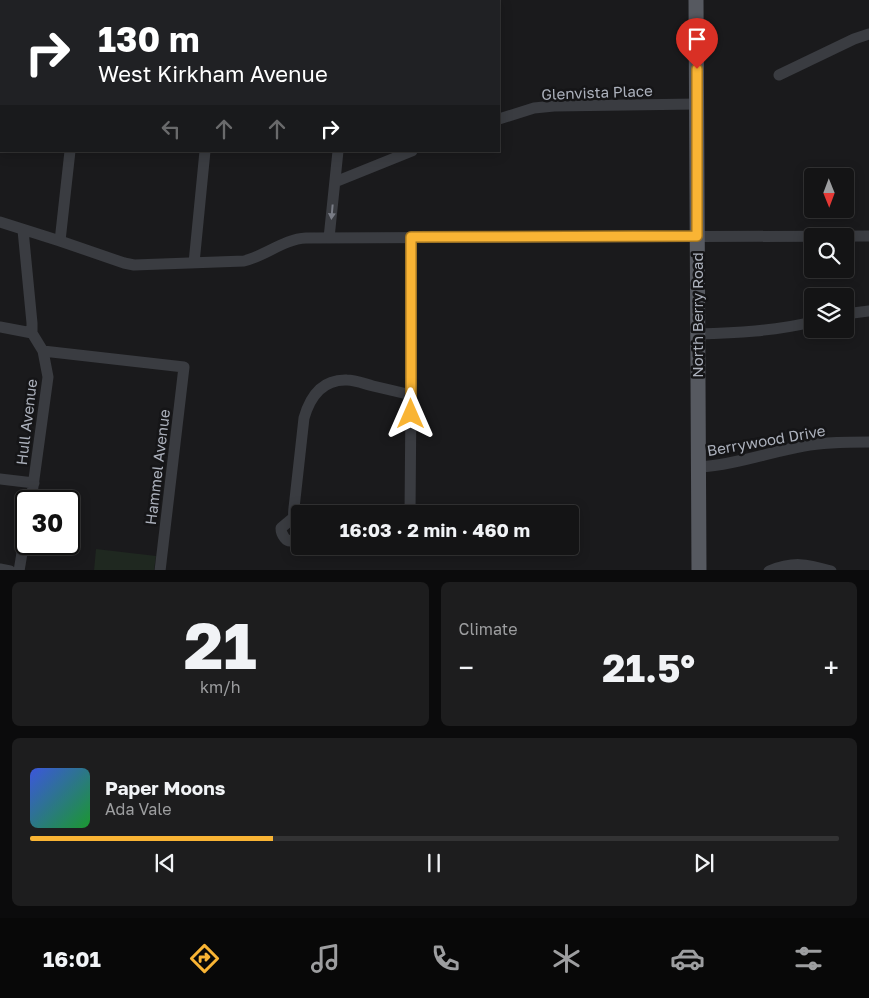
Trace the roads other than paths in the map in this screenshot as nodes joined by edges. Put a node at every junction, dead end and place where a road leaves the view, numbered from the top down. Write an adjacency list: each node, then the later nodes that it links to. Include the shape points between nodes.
1 (696, 0): 4 (main road, North Berry Road)
2 (869, 34): 3 (street)
3 (779, 75)
4 (697, 104): 5 (street, Glenvista Place, via 554,106 534,108); 13 (main road, North Berry Road)
5 (500, 119)
6 (70, 152): 17 (street)
7 (205, 152): 18 (street)
8 (338, 152): 10 (street)
9 (409, 152): 10 (street)
10 (334, 182): 16 (street, one-way to 16)
11 (0, 222): 12 (street)
12 (22, 230): 17 (street); 23 (street, Hull Avenue)
13 (697, 236): 14 (street); 15 (street); 24 (main road, North Berry Road)
14 (869, 236)
15 (411, 237): 16 (street); 26 (street)
16 (329, 238): 18 (street, via 297,238 244,261)
17 (60, 241): 18 (street, via 134,265)
18 (194, 263)
19 (869, 311): 20 (street)
20 (854, 313)
21 (804, 324): 24 (street, via 752,332)
22 (0, 327): 23 (street)
23 (32, 334): 25 (street, Hull Avenue)
24 (697, 334): 28 (main road, North Berry Road)
25 (43, 351): 30 (street, Hull Avenue, via 48,376); 40 (street, Hammel Avenue, via 184,367)
26 (411, 395): 32 (street, via 348,380 325,385 315,394 304,418); 33 (street)
27 (869, 442): 28 (street, Berrywood Drive, via 804,446 717,466)
28 (699, 466): 41 (main road, North Berry Road)
29 (0, 479): 30 (street)
30 (34, 483): 31 (street, Hull Avenue)
31 (33, 490)
32 (297, 505)
33 (410, 505)
34 (291, 525): 35 (street, via 280,528 284,538)
35 (291, 541)
36 (22, 555): 39 (street)
37 (0, 569): 38 (street)
38 (10, 570)
39 (19, 570)
40 (160, 570)
41 (700, 570)
42 (769, 570): 43 (street, via 784,565 808,564)
43 (831, 570)

